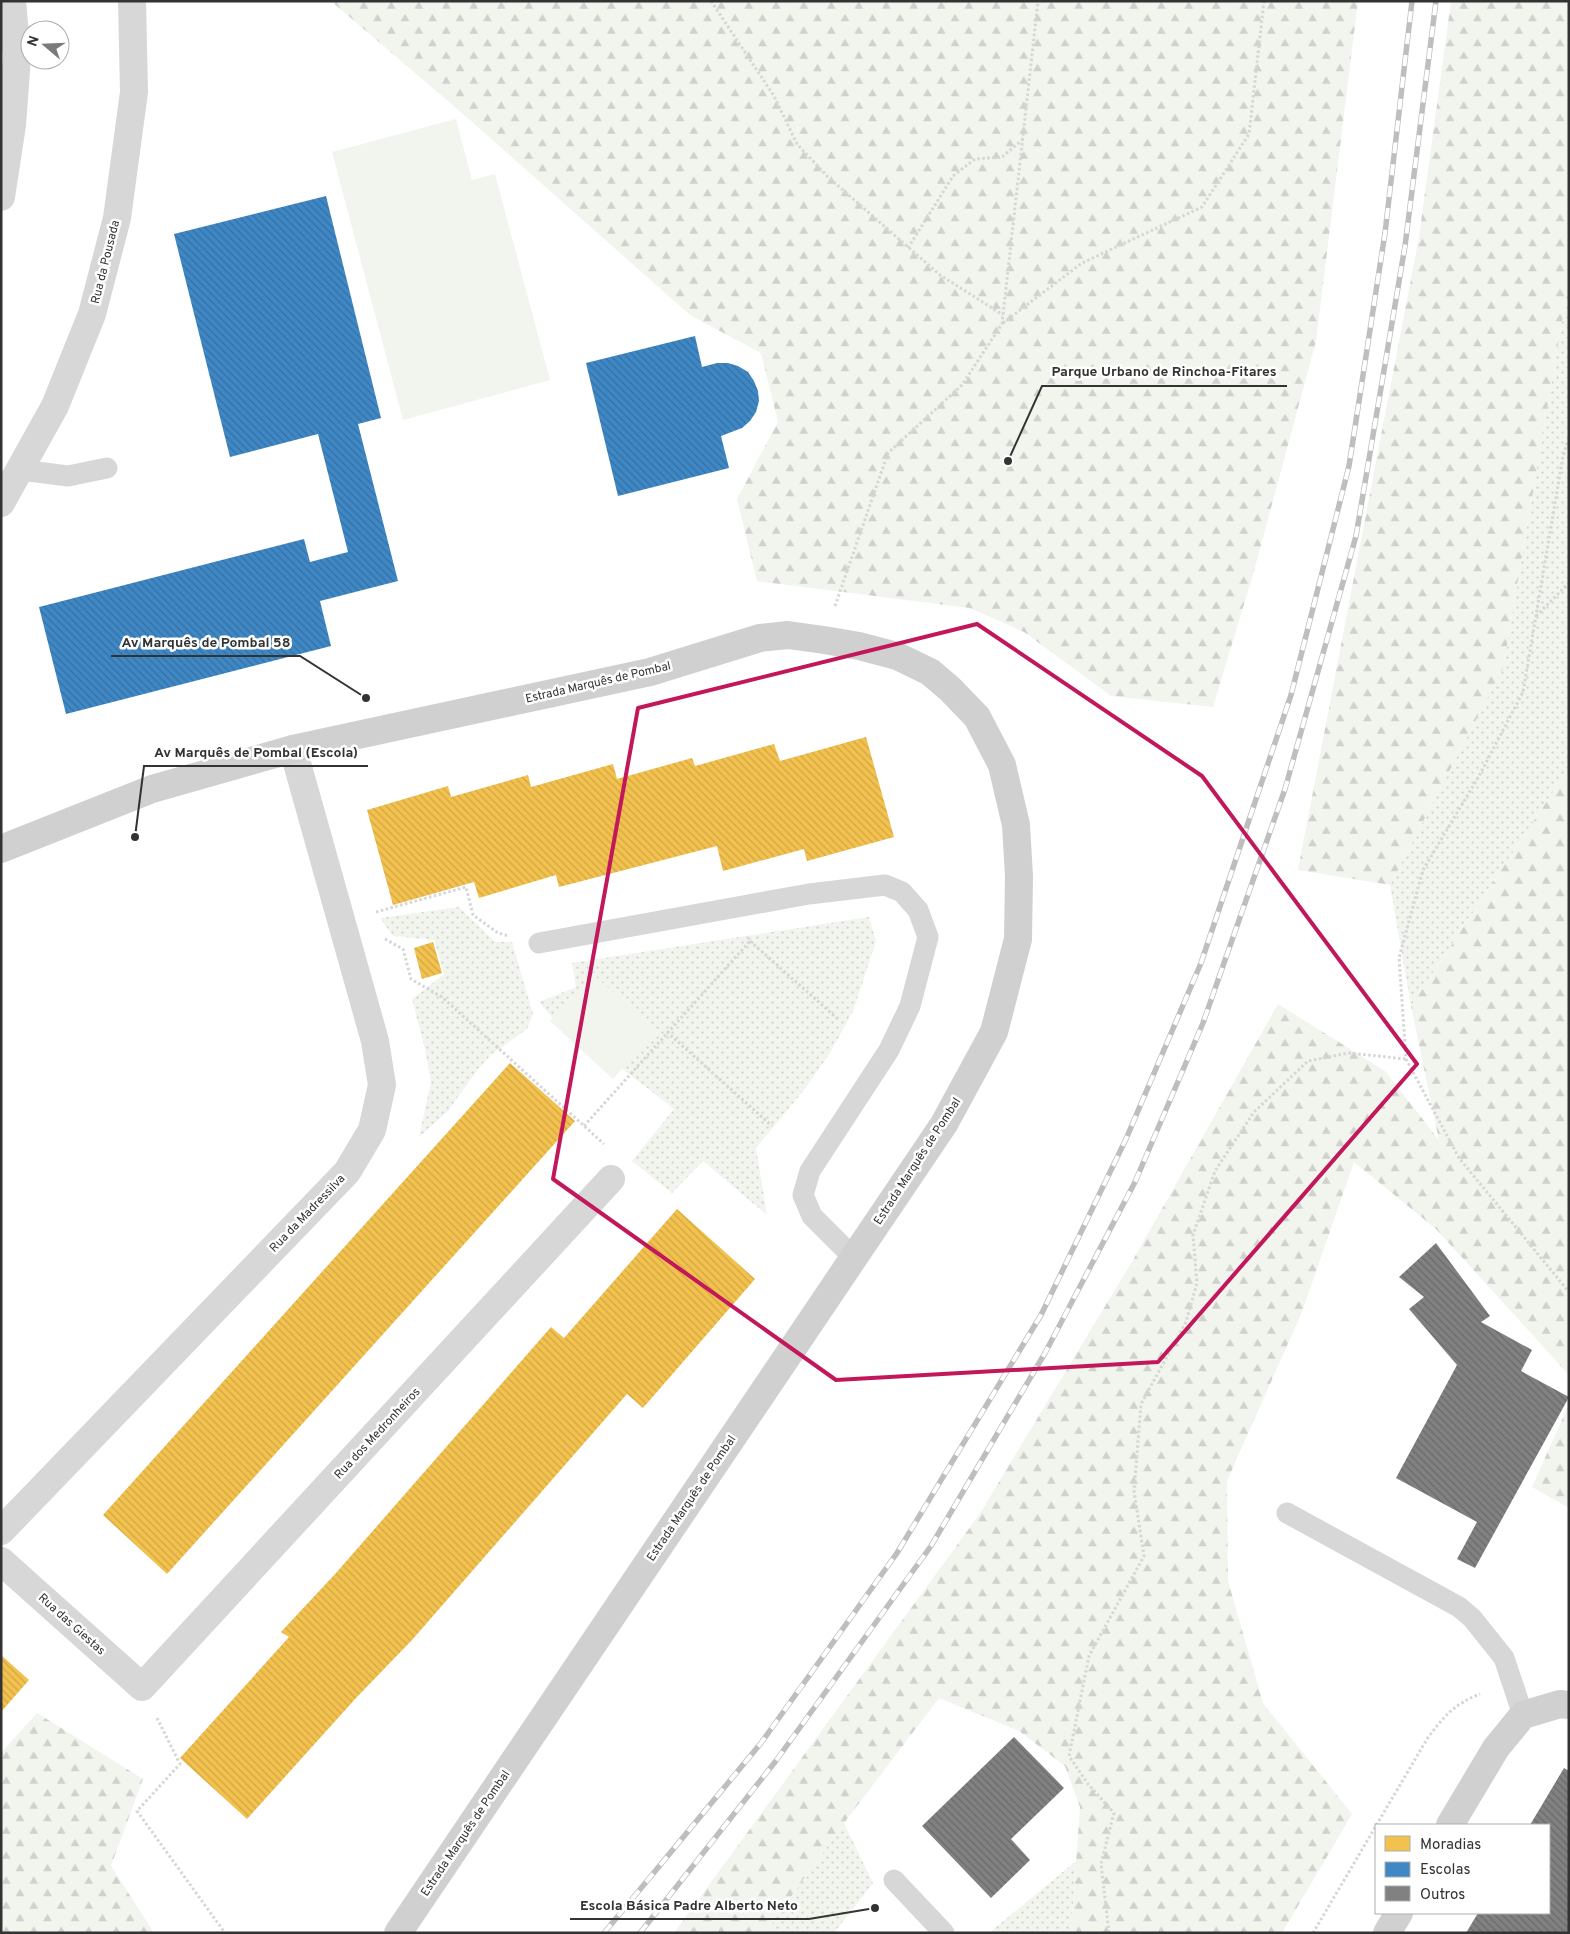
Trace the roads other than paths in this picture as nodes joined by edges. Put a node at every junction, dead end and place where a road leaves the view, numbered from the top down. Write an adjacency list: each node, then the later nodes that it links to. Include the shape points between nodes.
1 (12, 1): 3 (street, via 17,57 12,124)
2 (132, 1): 5 (street, Rua da Pousada, via 134,92 117,218 92,314 55,406)
3 (1, 197)
4 (107, 468): 5 (lane, via 68,476)
5 (20, 470): 6 (street, Rua da Pousada)
6 (1, 503)
7 (293, 749): 8 (street, Estrada Marquês de Pombal, via 152,789); 14 (street, Estrada Marquês de Pombal, via 650,672 760,638 788,635 860,646 897,656 930,672 950,689 977,717 1002,765 1016,825 1018,940 994,1032 944,1124); 16 (street, Rua da Madressilva, via 350,919 382,1085 372,1130 347,1172)
8 (36, 836): 9 (street, Estrada Marquês de Pombal); 10 (street, Estrada Marquês de Pombal); 11 (street, Estrada Marquês de Pombal)
9 (1, 840)
10 (1, 849)
11 (1, 859)
12 (539, 943): 14 (lane, via 810,894 885,885 902,892 918,910 928,937 910,1006 889,1050 810,1171 802,1195 812,1216)
13 (611, 1178): 18 (street, Rua dos Medronheiros)
14 (854, 1258): 24 (street, Estrada Marquês de Pombal)
15 (1287, 1514): 20 (lane, via 1459,1607 1472,1618 1504,1658)
16 (1, 1531)
17 (1, 1561): 18 (street, Rua das Giestas)
18 (142, 1687)
19 (1569, 1705): 20 (street, via 1560,1704)
20 (1522, 1715): 21 (street, via 1496,1748)
21 (1451, 1824)
22 (894, 1880): 25 (lane)
23 (1398, 1914): 26 (street)
24 (398, 1933)
25 (944, 1933)
26 (1387, 1933)

